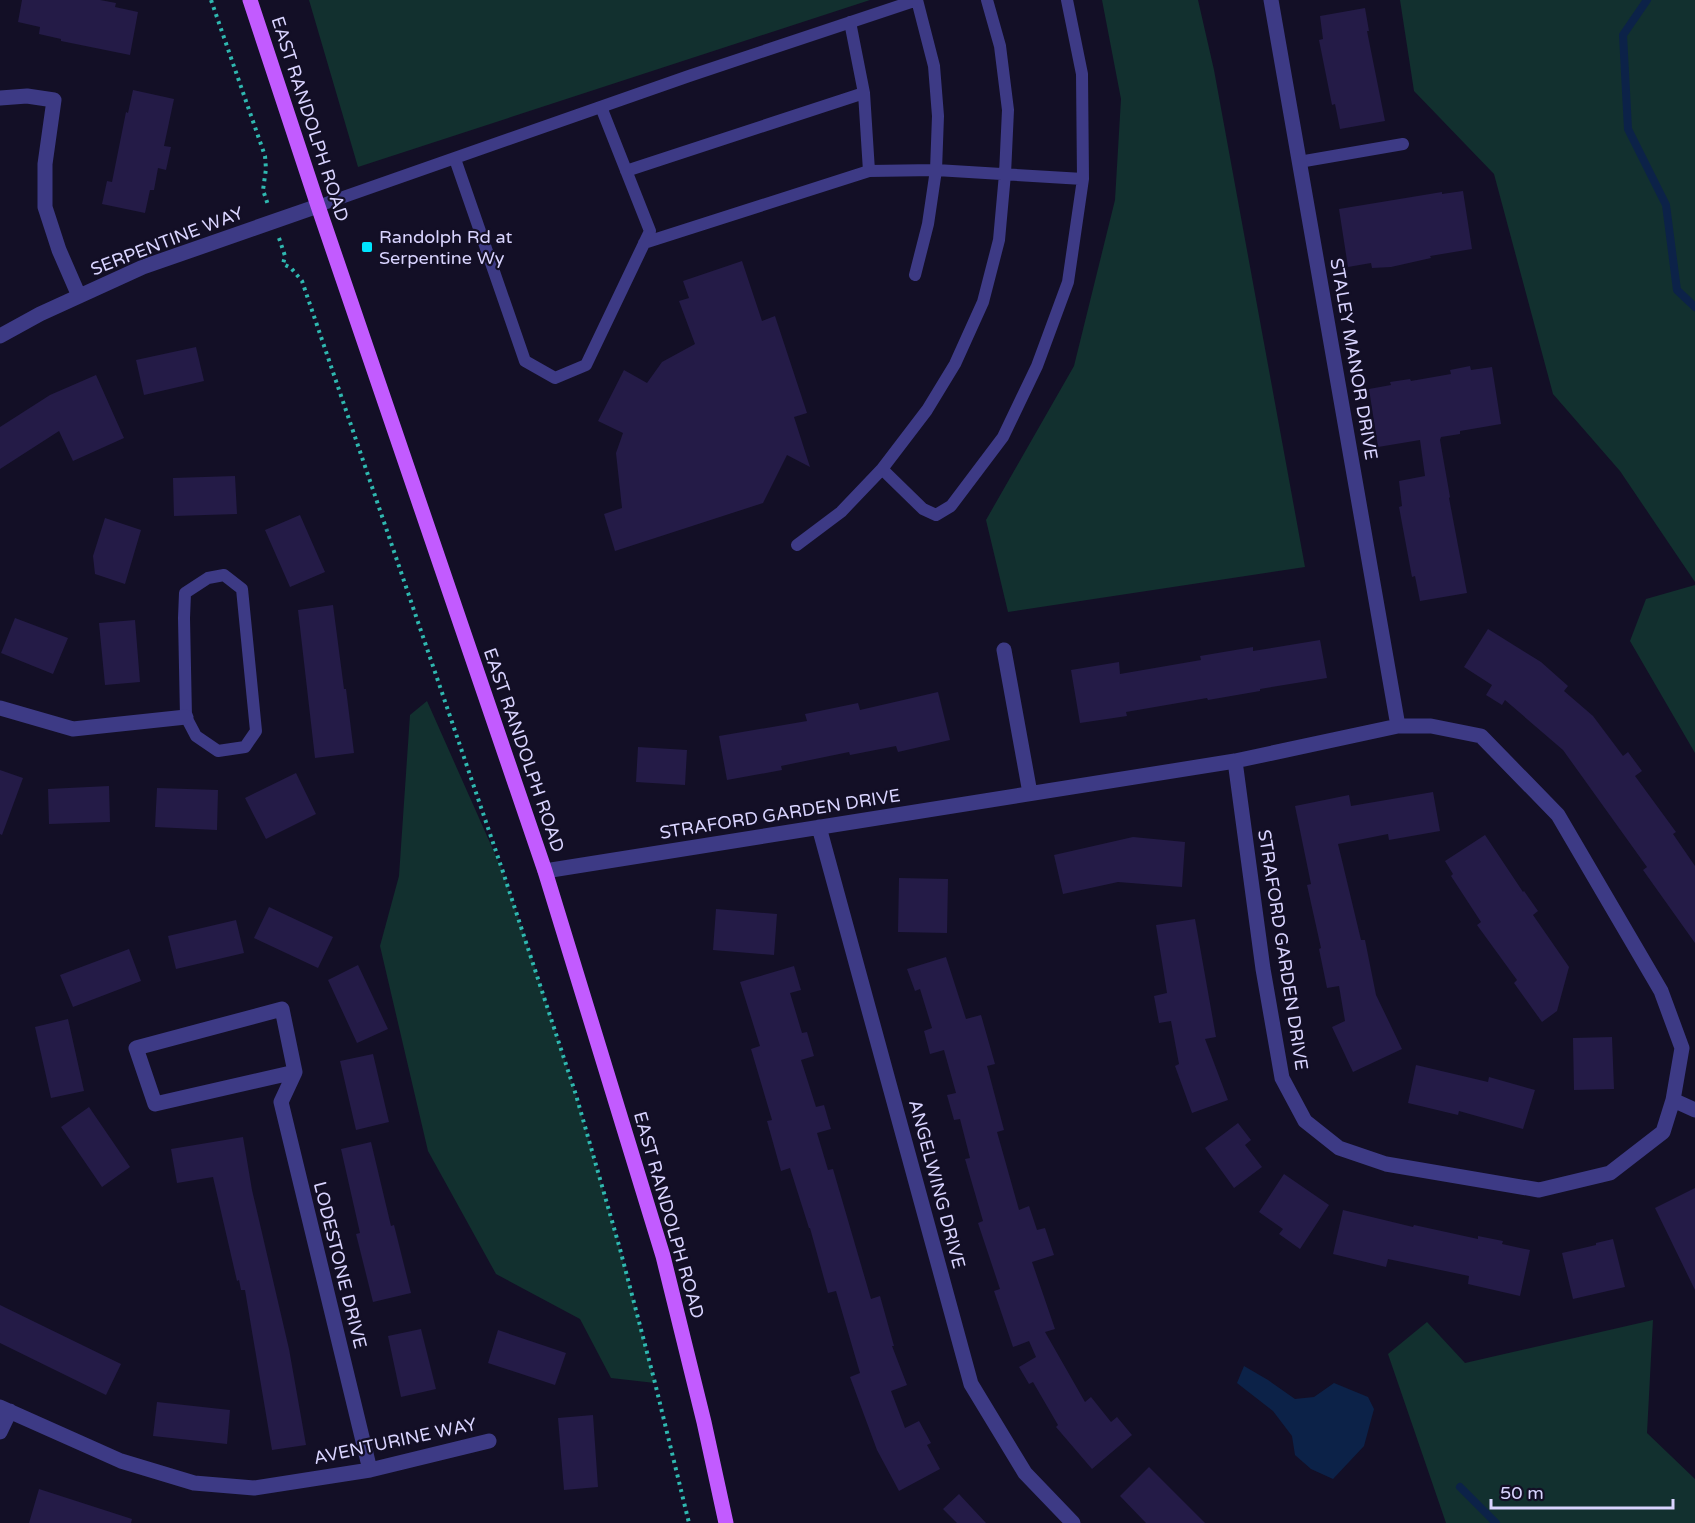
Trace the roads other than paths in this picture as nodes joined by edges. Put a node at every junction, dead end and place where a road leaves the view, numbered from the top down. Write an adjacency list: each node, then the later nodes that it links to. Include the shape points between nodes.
1 (250, 0): 17 (main road, EAST RANDOLPH ROAD)
2 (987, 0): 15 (lane, via 999,46 1008,110)
3 (1067, 0): 16 (lane, via 1082,74)
4 (1271, 0): 11 (street, STALEY MANOR DRIVE)
5 (850, 22): 6 (lane); 8 (lane); 12 (lane, via 917,0 934,66 938,116)
6 (864, 93): 13 (lane); 14 (lane)
7 (0, 98): 20 (street, via 54,100 45,164 45,207)
8 (601, 107): 10 (lane); 13 (lane)
9 (1403, 144): 11 (lane)
10 (455, 159): 17 (lane); 18 (lane, via 525,361 555,378 586,365)
11 (1299, 162): 27 (street, STALEY MANOR DRIVE)
12 (936, 170): 14 (lane); 15 (lane); 19 (lane)
13 (626, 171): 18 (lane, via 650,231)
14 (869, 171): 18 (lane)
15 (1005, 174): 16 (lane); 22 (lane, via 999,240 983,302 955,364 927,410)
16 (1083, 179): 22 (lane, via 1068,282 1037,366 1003,437 951,506 936,515 923,508)
17 (318, 206): 20 (street, SERPENTINE WAY, via 143,267); 31 (main road, EAST RANDOLPH ROAD)
18 (644, 243)
19 (915, 275)
20 (80, 296): 21 (street, SERPENTINE WAY)
21 (0, 336)
22 (882, 469): 23 (lane, via 841,512)
23 (796, 545)
24 (1004, 650): 29 (street)
25 (0, 708): 26 (street, via 73,729)
26 (186, 717): 26 (lane, via 196,736 218,751 245,747 256,731 242,589 225,575 208,578 185,592)
27 (1398, 726): 28 (street, STRAFORD GARDEN DRIVE); 33 (street, STRAFORD GARDEN DRIVE, via 1431,726 1481,736 1558,815 1661,991 1682,1048)
28 (1235, 761): 29 (street, STRAFORD GARDEN DRIVE); 33 (street, STRAFORD GARDEN DRIVE, via 1282,1078 1305,1121 1339,1148 1386,1164 1539,1190 1610,1173 1663,1132)
29 (1030, 793): 30 (street, STRAFORD GARDEN DRIVE)
30 (819, 827): 31 (street, STRAFORD GARDEN DRIVE); 40 (street, ANGELWING DRIVE, via 971,1384 1025,1473)
31 (545, 871): 39 (main road, EAST RANDOLPH ROAD, via 663,1256)
32 (295, 1072): 32 (street, via 282,1009 136,1048 155,1104); 38 (street, LODESTONE DRIVE, via 281,1102)
33 (1673, 1100): 34 (street)
34 (1695, 1110)
35 (5, 1409): 36 (street); 38 (street, AVENTURINE WAY, via 121,1461 194,1483 254,1488)
36 (0, 1432)
37 (489, 1441): 38 (street, AVENTURINE WAY)
38 (370, 1470)
39 (726, 1523)
40 (1073, 1523)

